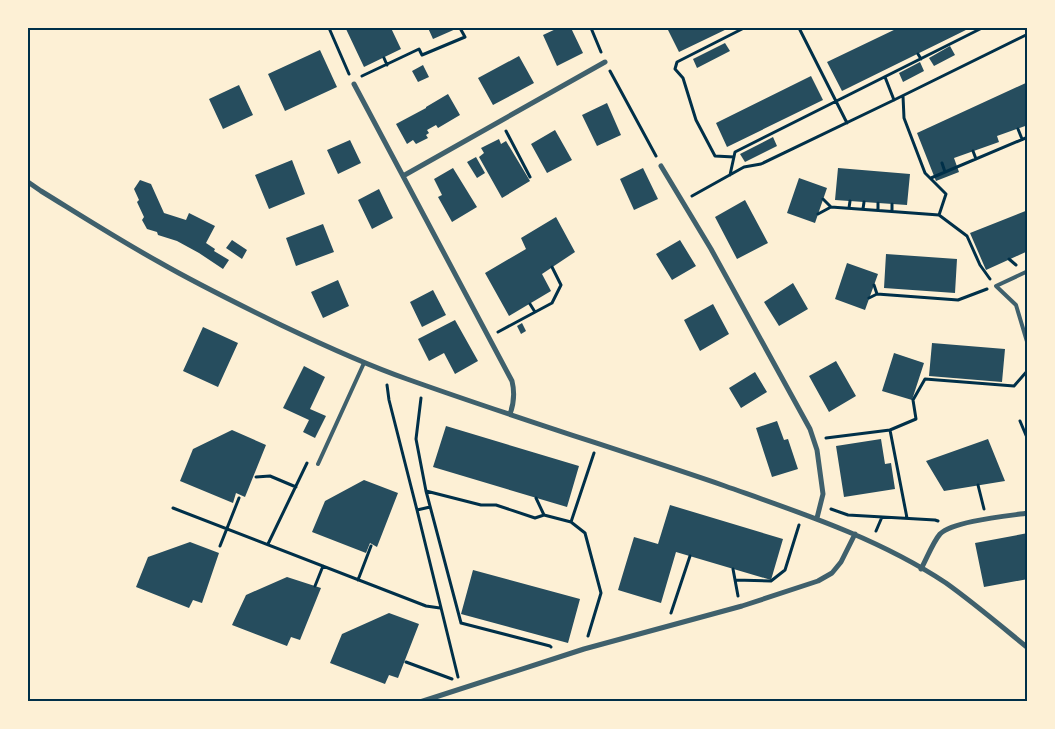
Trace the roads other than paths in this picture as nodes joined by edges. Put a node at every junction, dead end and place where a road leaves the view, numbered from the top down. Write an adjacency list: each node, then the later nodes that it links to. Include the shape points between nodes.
1 (605, 62): 4 (street)
2 (353, 83): 4 (street)
3 (661, 166): 12 (street, via 726,275 810,429 817,450 823,494)
4 (403, 176): 9 (street, via 512,381 514,404)
5 (28, 182): 8 (street, via 159,262 250,310)
6 (1028, 271): 7 (lane, via 996,286 1016,305)
7 (1028, 345)
8 (364, 363): 9 (street); 10 (lane)
9 (510, 414): 12 (street)
10 (318, 464)
11 (1028, 513): 14 (street, via 963,523 946,529)
12 (817, 518): 13 (street)
13 (855, 534): 14 (street); 16 (street, via 841,562 832,573 818,581 742,606 584,649)
14 (922, 568): 15 (street)
15 (1028, 648)
16 (420, 702)

